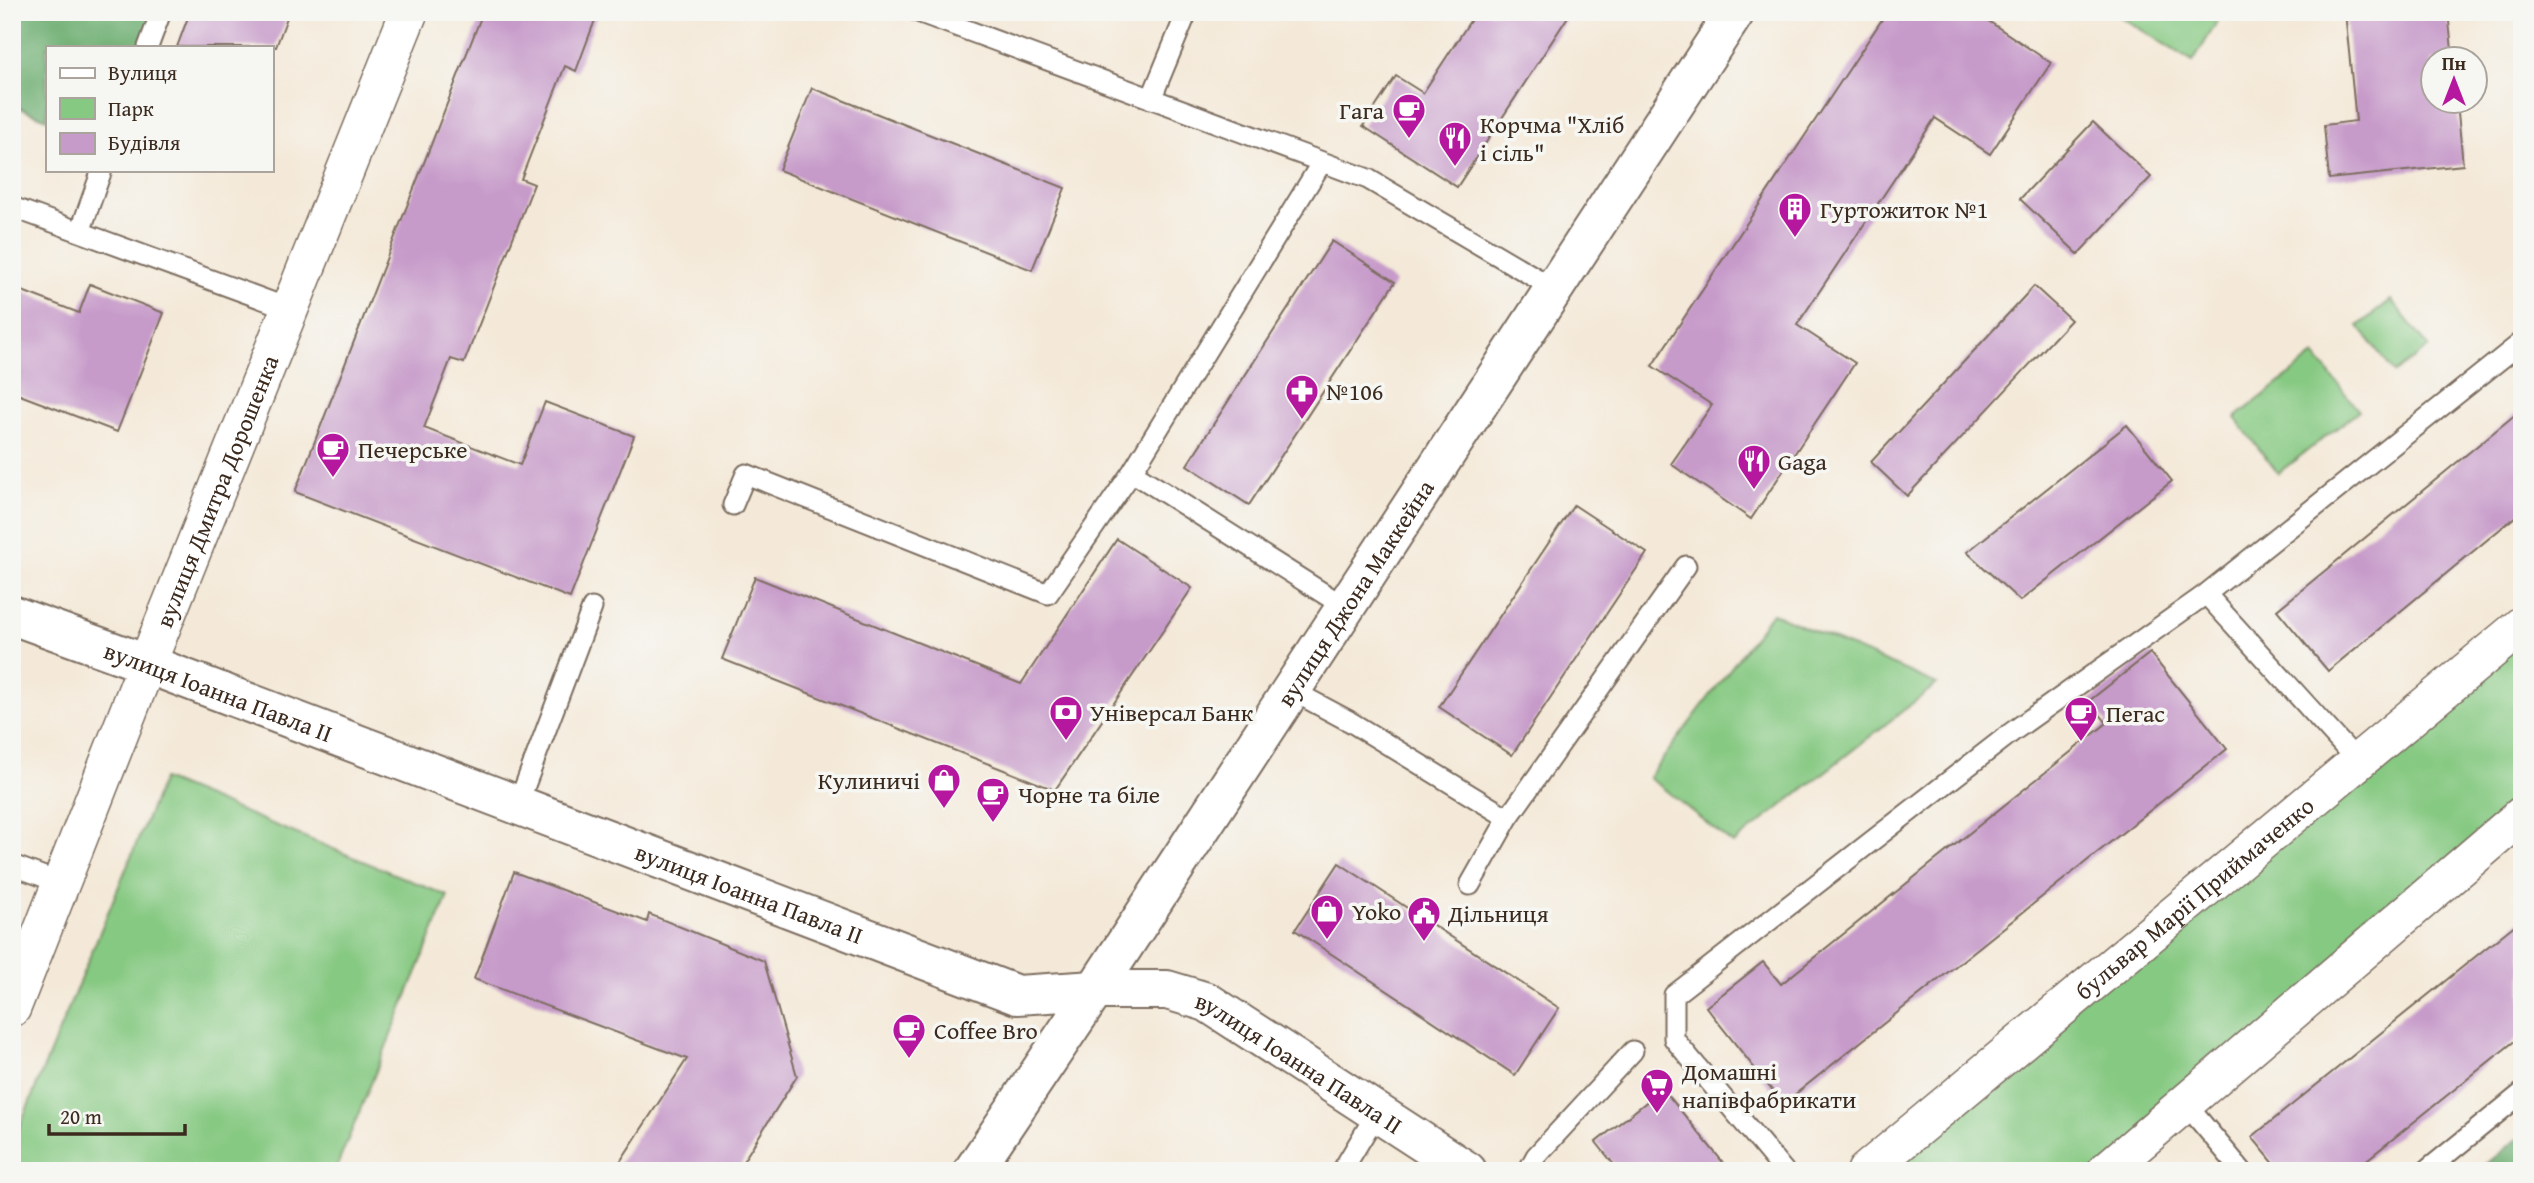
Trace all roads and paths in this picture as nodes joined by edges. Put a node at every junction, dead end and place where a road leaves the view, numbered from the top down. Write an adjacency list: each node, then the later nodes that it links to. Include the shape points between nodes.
1 (161, 12): 6 (lane)
2 (409, 12): 13 (street, вулиця Дмитра Дорошенка)
3 (918, 12): 7 (lane)
4 (1187, 12): 7 (lane)
5 (1735, 12): 12 (street, вулиця Джона Маккейна)
6 (148, 46)
7 (1152, 99): 8 (lane)
8 (1322, 162): 12 (lane, via 1368,179); 15 (lane)
9 (101, 172): 11 (lane)
10 (12, 207): 11 (lane)
11 (80, 232): 13 (lane)
12 (1553, 288): 19 (street, вулиця Джона Маккейна)
13 (290, 309): 23 (street, вулиця Дмитра Дорошенка)
14 (2522, 342): 18 (lane)
15 (1132, 472): 16 (lane, via 1048,594 746,474); 19 (lane)
16 (733, 505)
17 (1686, 566): 28 (lane)
18 (2206, 594): 25 (lane); 42 (lane, via 2012,732 1674,995 1674,1039)
19 (1345, 607): 24 (street, вулиця Джона Маккейна)
20 (592, 608): 26 (lane)
21 (12, 615): 23 (street, вулиця Іоанна Павла II)
22 (2522, 625): 25 (street, бульвар Марії Приймаченко)
23 (147, 664): 26 (street, вулиця Іоанна Павла II); 30 (street, вулиця Дмитра Дорошенка)
24 (1291, 690): 28 (lane); 32 (street, вулиця Джона Маккейна)
25 (2358, 763): 43 (street, бульвар Марії Приймаченко)
26 (518, 804): 32 (street, вулиця Іоанна Павла II, via 1017,995)
27 (2522, 815): 36 (street)
28 (1508, 818): 31 (lane)
29 (12, 865): 30 (lane)
30 (63, 884): 33 (street, вулиця Дмитра Дорошенка)
31 (1471, 885)
32 (1095, 990): 37 (street, вулиця Іоанна Павла II, via 1167,990 1207,1002); 38 (street, вулиця Джона Маккейна)
33 (12, 1008)
34 (1633, 1051): 41 (lane)
35 (2522, 1093): 46 (lane)
36 (2185, 1103): 44 (street); 45 (lane)
37 (1378, 1111): 39 (lane); 40 (street, вулиця Іоанна Павла II)
38 (974, 1171)
39 (1342, 1171)
40 (1467, 1171)
41 (1528, 1171)
42 (1784, 1171)
43 (1866, 1171)
44 (2106, 1171)
45 (2242, 1171)
46 (2426, 1171)

